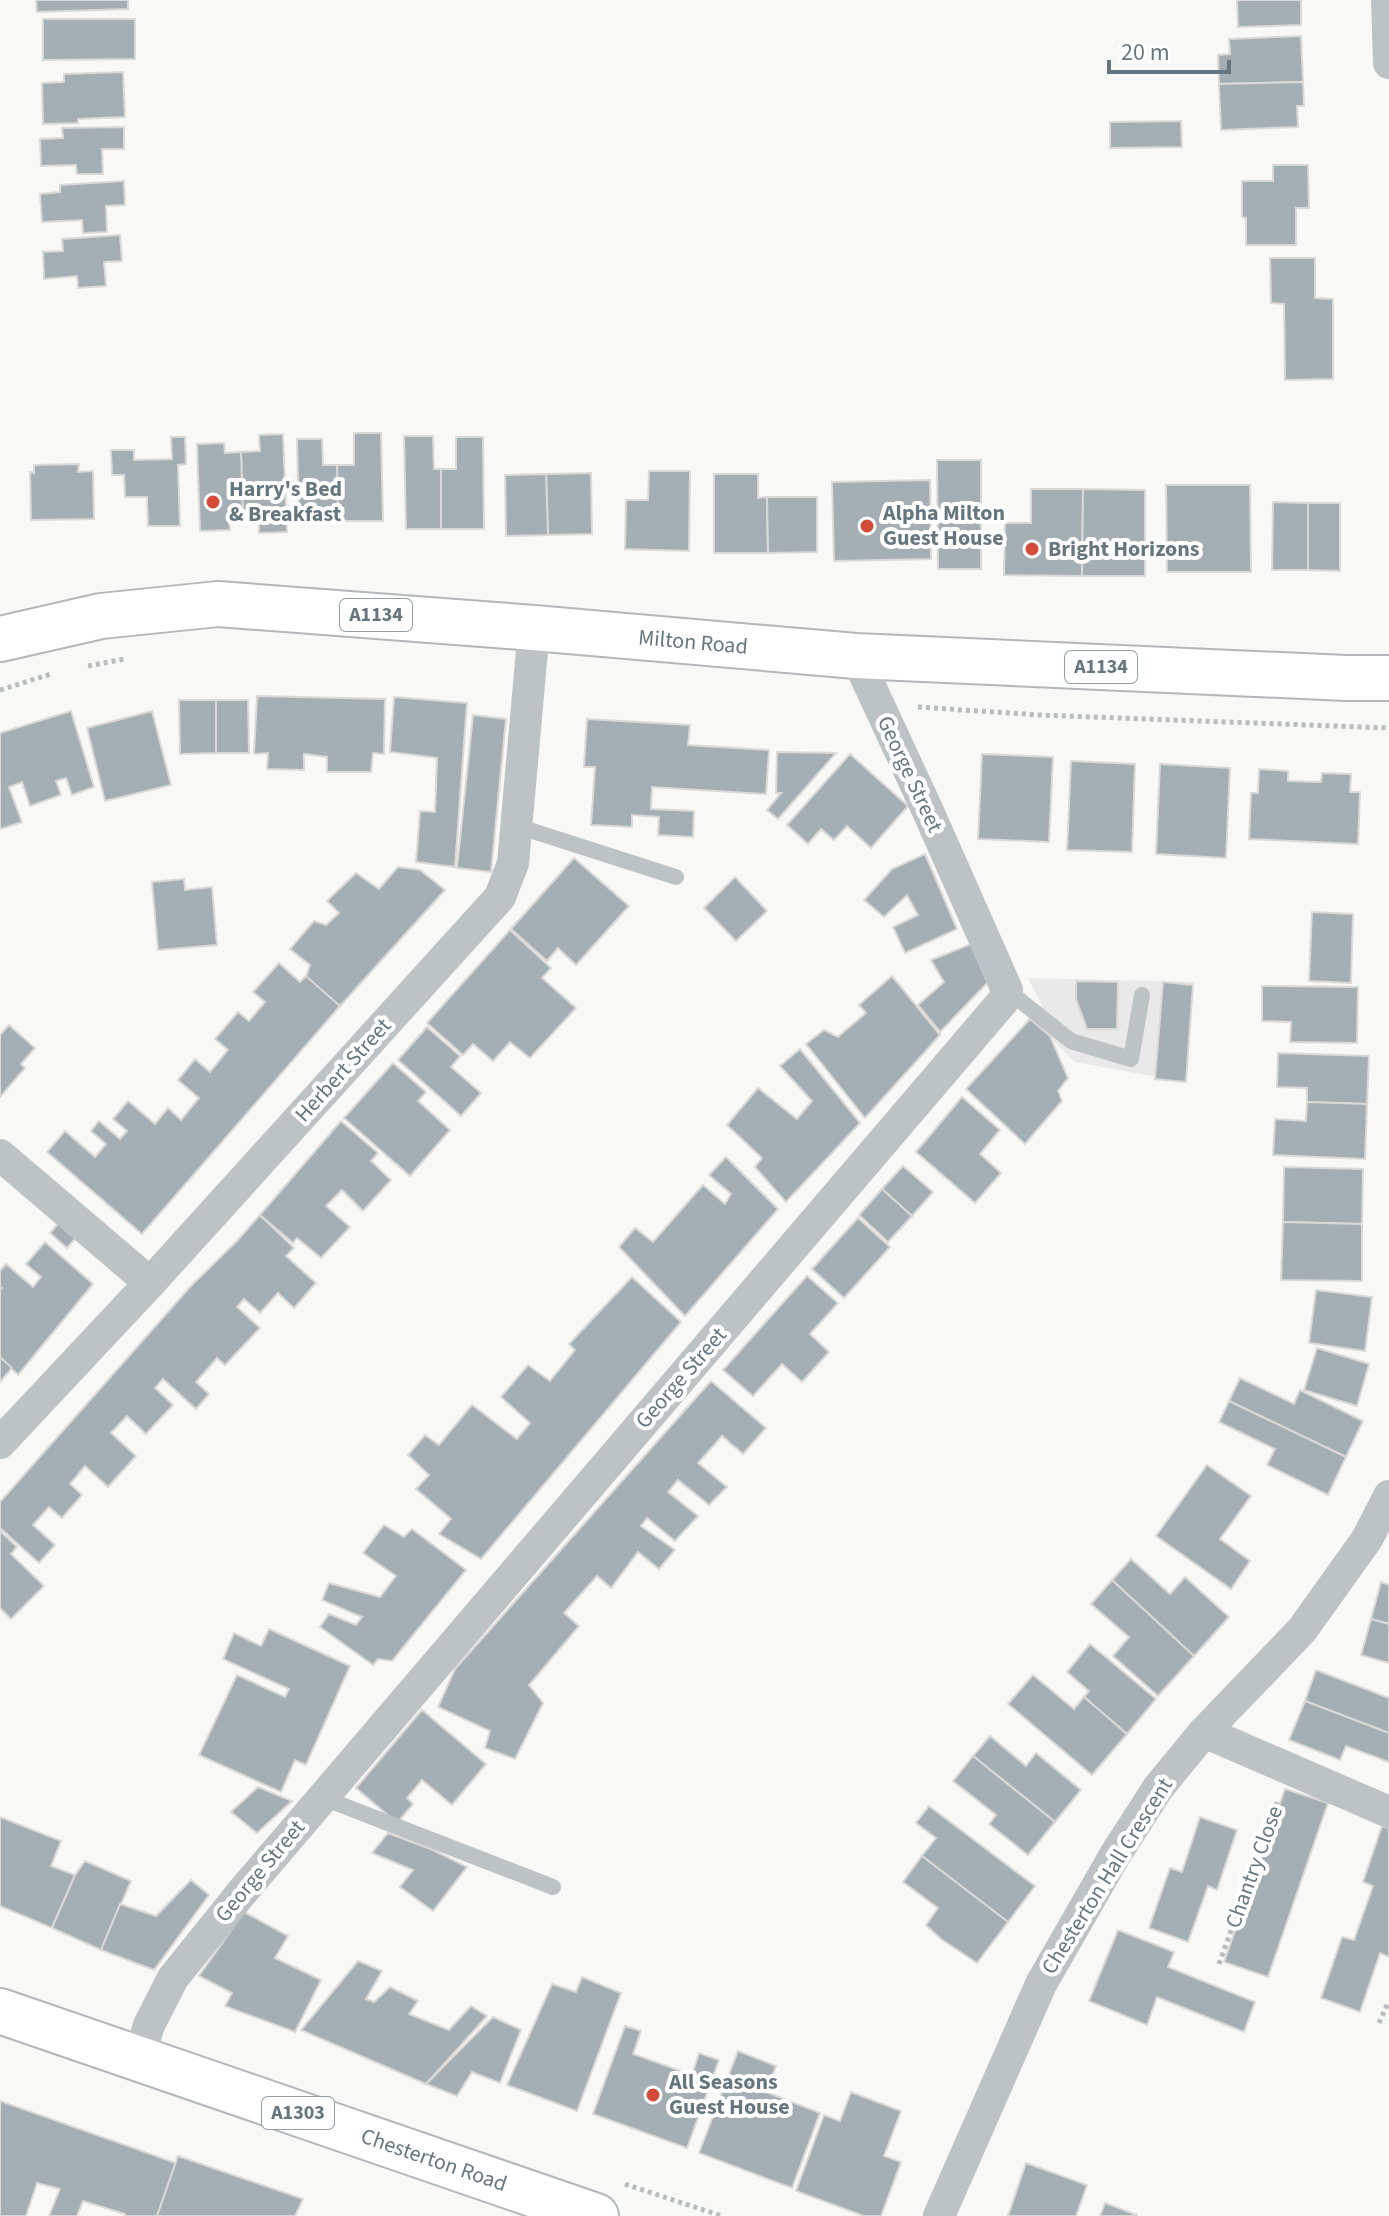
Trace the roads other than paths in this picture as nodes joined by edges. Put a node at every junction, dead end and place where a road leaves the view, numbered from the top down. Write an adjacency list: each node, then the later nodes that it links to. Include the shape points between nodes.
1 (1387, 0): 2 (street)
2 (1389, 47): 3 (street)
3 (1389, 63)
4 (534, 628): 5 (main road, Milton Road / A1134, via 218,604 101,616); 6 (main road, Milton Road / A1134); 8 (street, Herbert Street)
5 (0, 639)
6 (856, 656): 7 (main road, Milton Road / A1134); 10 (street, George Street)
7 (1389, 678)
8 (517, 826): 9 (lane); 13 (street, Herbert Street, via 513,863 500,897)
9 (676, 877)
10 (1007, 990): 11 (lane, via 1071,1041 1131,1059); 17 (street, George Street, via 1004,1000)
11 (1142, 995)
12 (0, 1155): 13 (street)
13 (150, 1283): 14 (street, Herbert Street)
14 (0, 1443)
15 (1389, 1496): 16 (street, Chesterton Hall Crescent, via 1367,1539 1302,1630)
16 (1204, 1732): 18 (street); 23 (street, Chesterton Hall Crescent, via 1158,1788 1041,1984)
17 (321, 1797): 19 (lane); 21 (street, George Street, via 173,1978)
18 (1389, 1812)
19 (553, 1887)
20 (0, 2011): 21 (main road, Chesterton Road / A1303)
21 (139, 2058): 22 (main road, Chesterton Road / A1303)
22 (596, 2216)
23 (939, 2216)

